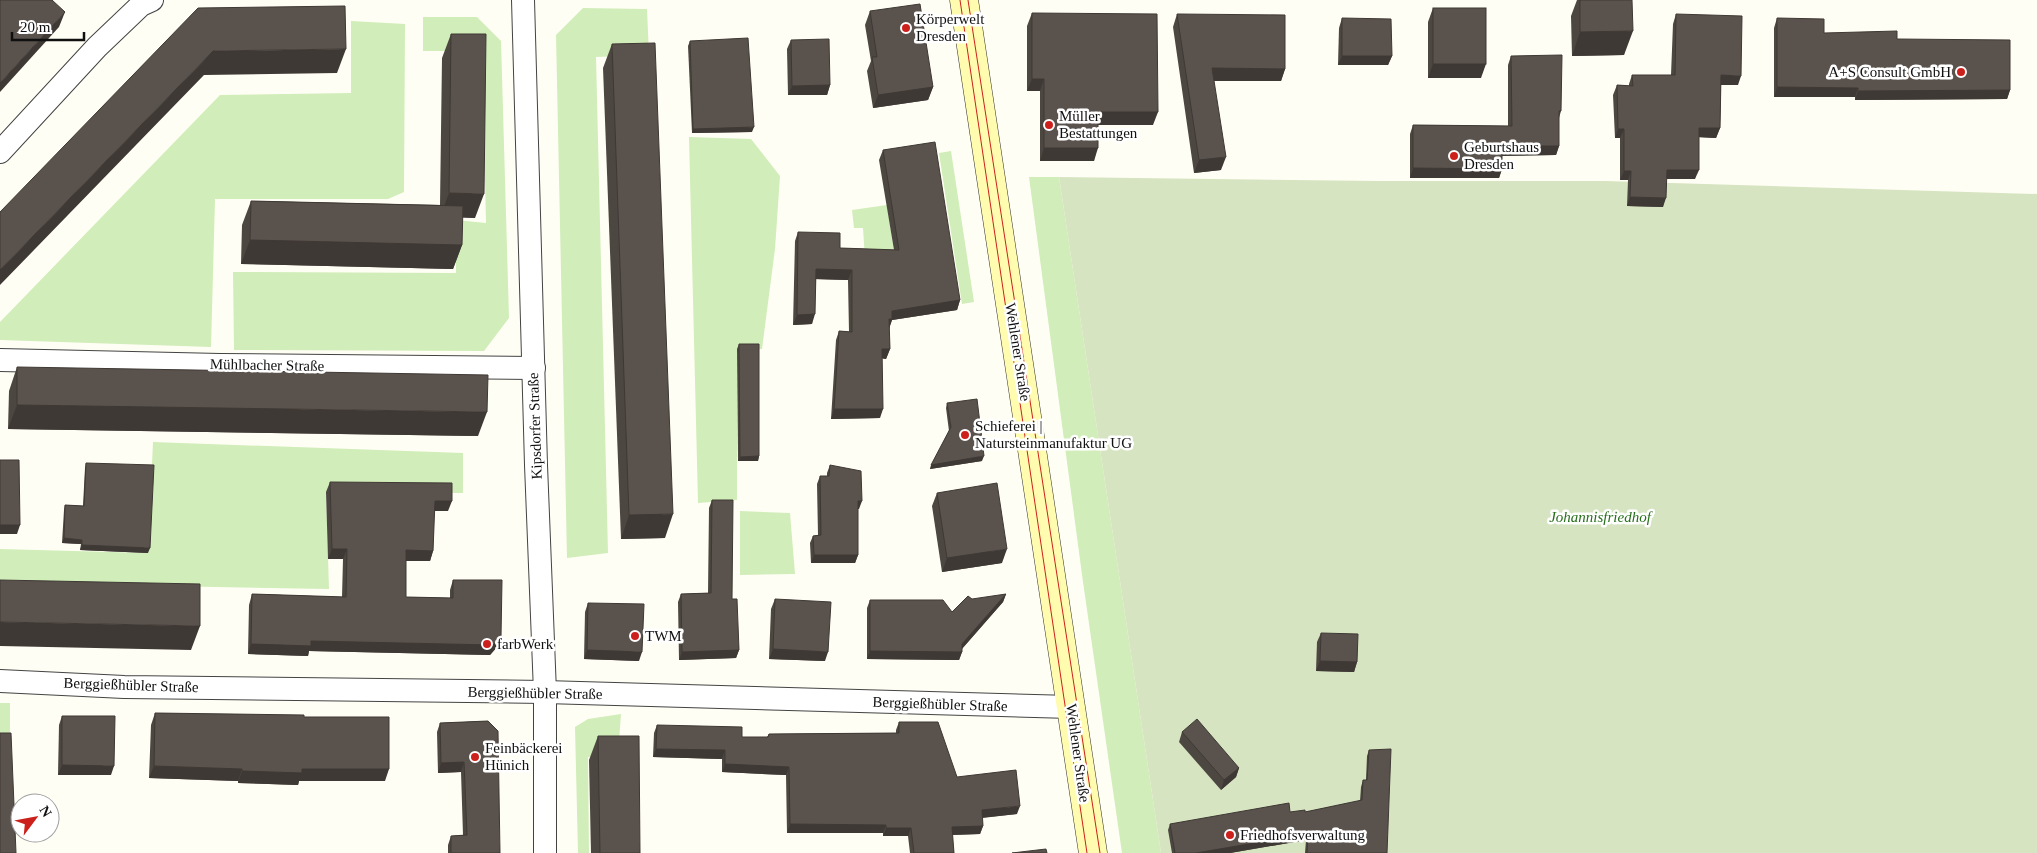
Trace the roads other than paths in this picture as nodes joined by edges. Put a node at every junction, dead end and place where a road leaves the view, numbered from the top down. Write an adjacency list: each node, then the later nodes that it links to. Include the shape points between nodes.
1 (152, 0): 4 (street, via 141,5 97,47)
2 (523, 0): 6 (street, Kipsdorfer Straße)
3 (964, 0): 9 (main road, Wehlener Straße)
4 (0, 152)
5 (0, 360): 6 (street, Mühlbacher Straße)
6 (534, 368): 8 (street, Kipsdorfer Straße)
7 (0, 681): 8 (street, Berggießhübler Straße)
8 (545, 692): 9 (street, Berggießhübler Straße); 10 (street, Kipsdorfer Straße)
9 (1071, 707): 11 (main road, Wehlener Straße)
10 (545, 853)
11 (1093, 853)

